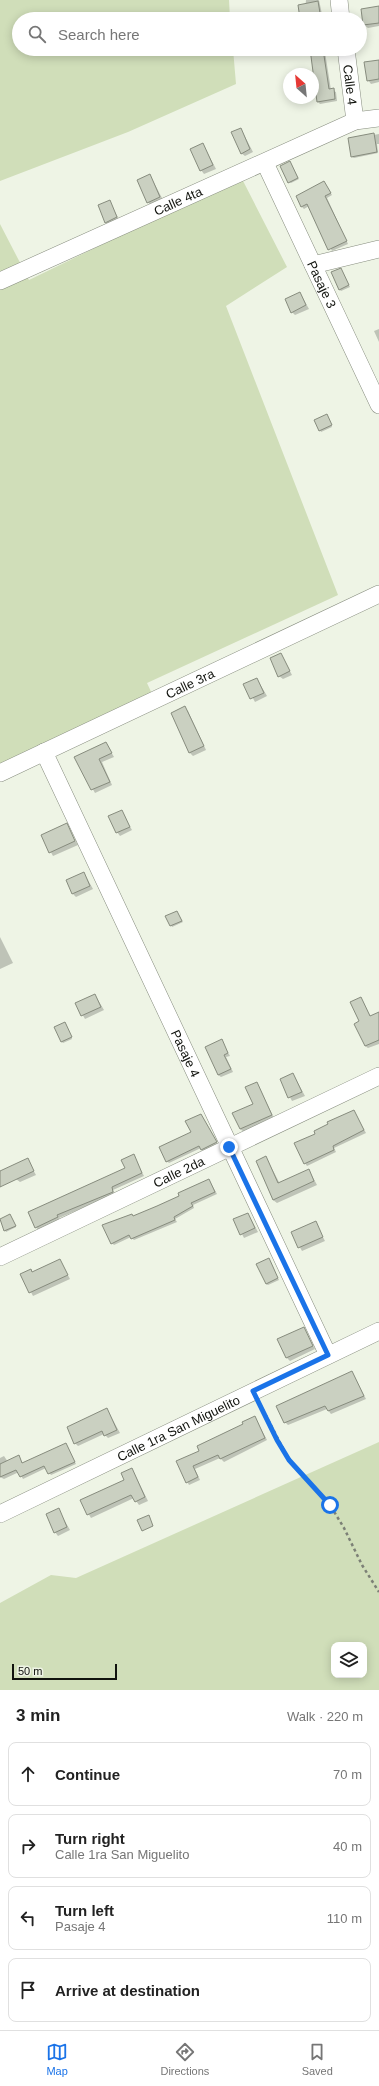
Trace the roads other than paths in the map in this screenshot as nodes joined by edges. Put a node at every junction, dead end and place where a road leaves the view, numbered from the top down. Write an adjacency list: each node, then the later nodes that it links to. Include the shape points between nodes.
1 (339, 0): 2 (street)
2 (341, 12)
3 (347, 56): 5 (street, Calle 4)
4 (379, 118): 5 (street, Calle 4ta)
5 (355, 121): 6 (street, Calle 4ta)
6 (265, 163): 8 (street, Pasaje 3); 9 (street, Calle 4ta)
7 (379, 249): 8 (street)
8 (313, 265): 10 (street, Pasaje 3)
9 (0, 281)
10 (379, 405)
11 (379, 594): 12 (street, Calle 3ra)
12 (44, 752): 13 (street, Calle 3ra); 15 (street, Pasaje 4)
13 (0, 772)
14 (379, 1076): 15 (street, Calle 2da)
15 (229, 1147): 16 (street, Calle 2da); 18 (street, Pasaje 4)
16 (0, 1257)
17 (379, 1331): 18 (street, Calle 1ra San Miguelito)
18 (328, 1355): 19 (street, Calle 1ra San Miguelito)
19 (0, 1514)

